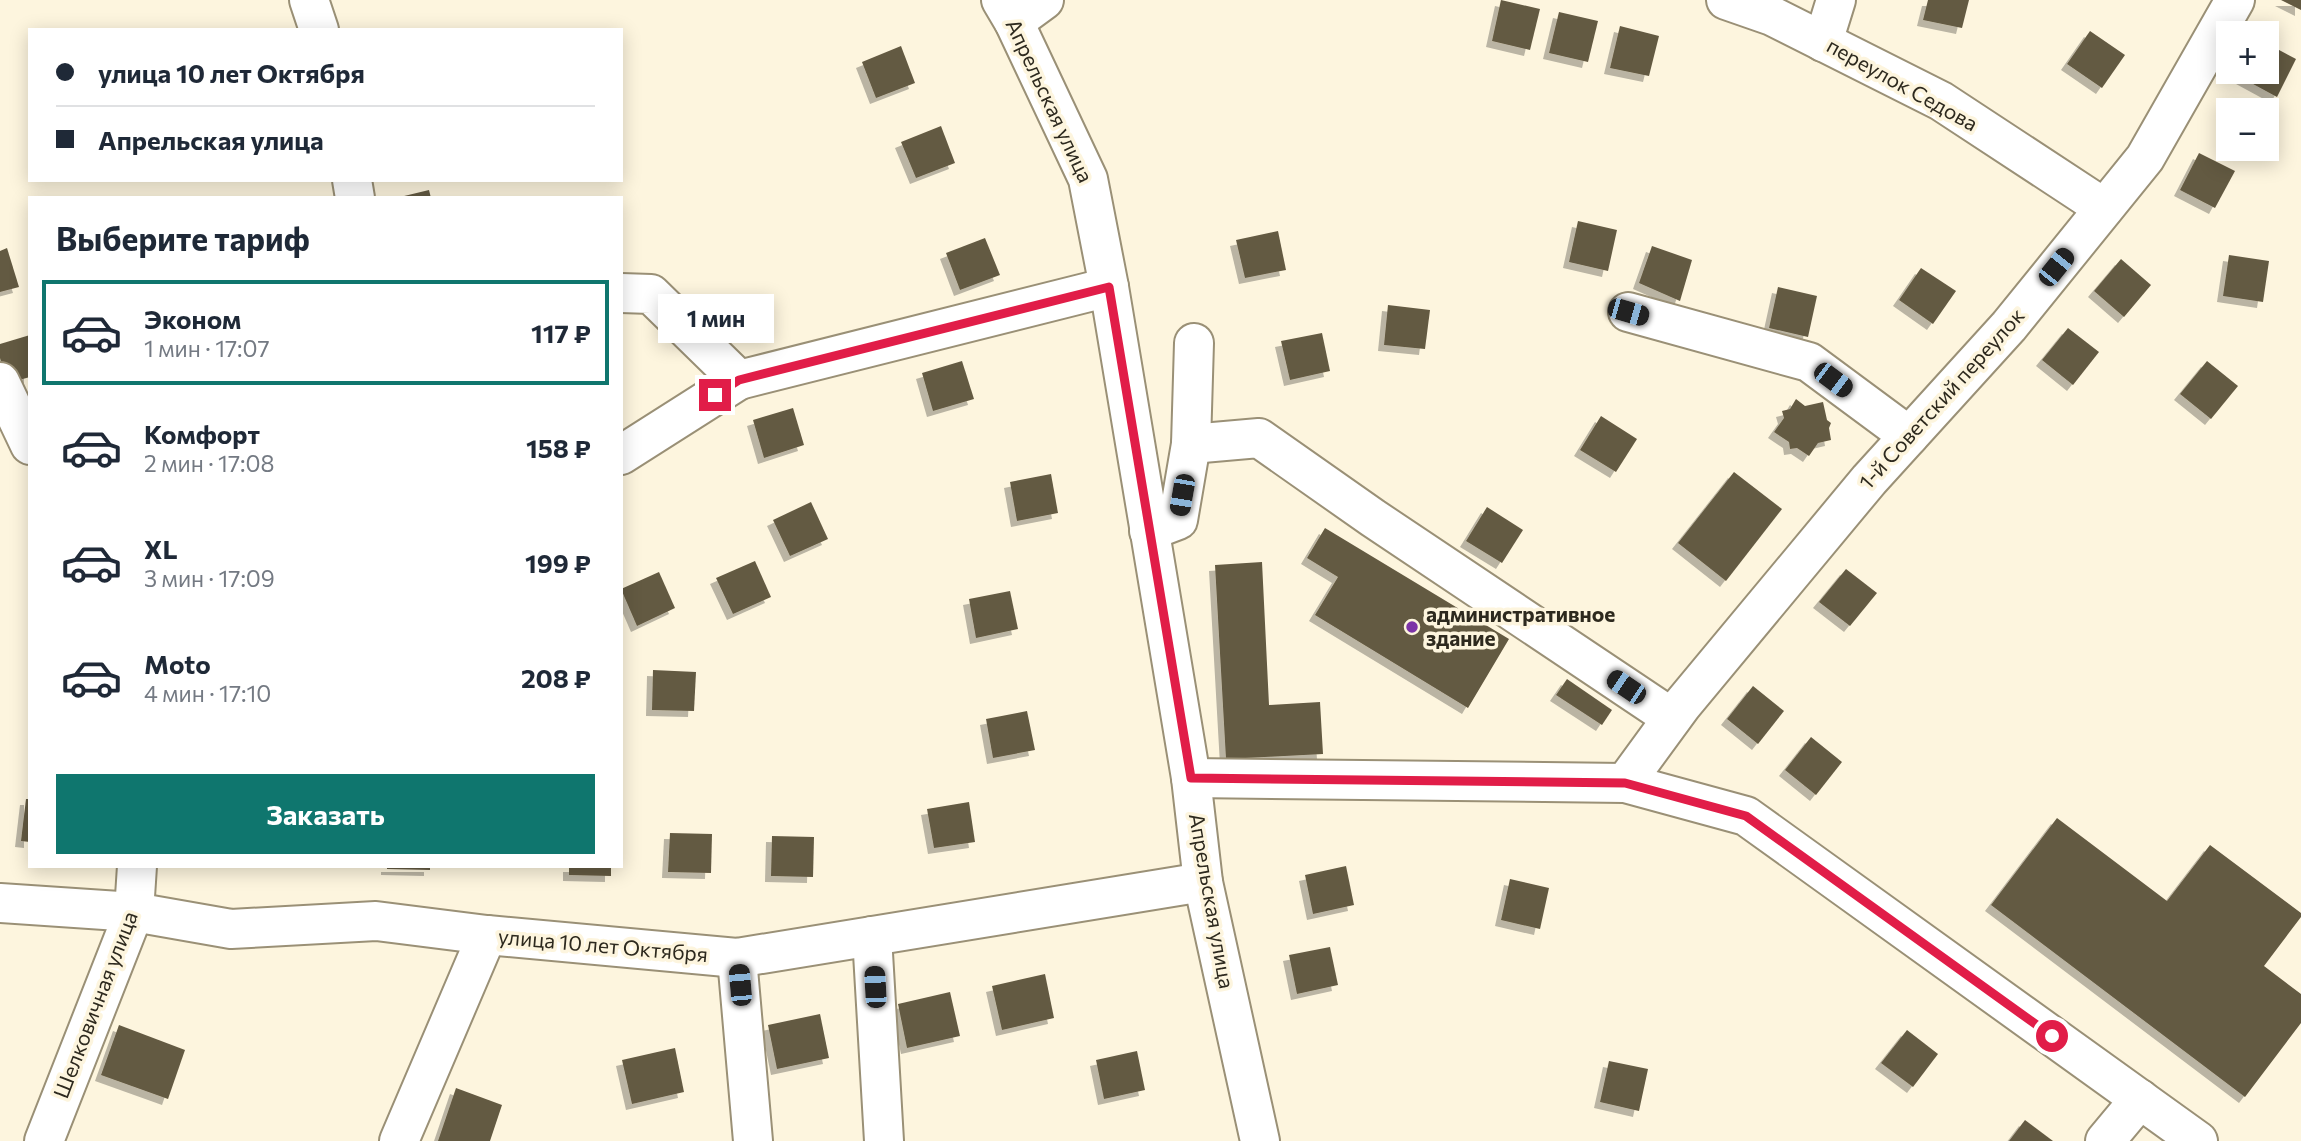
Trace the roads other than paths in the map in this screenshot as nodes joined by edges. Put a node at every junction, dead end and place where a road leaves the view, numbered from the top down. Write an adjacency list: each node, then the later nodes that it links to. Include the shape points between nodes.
1 (309, 0): 7 (street)
2 (1044, 0): 6 (street)
3 (1726, 0): 8 (street, переулок Седова, via 1772,16)
4 (1836, 0): 8 (street)
5 (2235, 0): 9 (street, 1-й Советский переулок, via 2145,158)
6 (1007, 11): 10 (street, Апрельская улица, via 1088,179)
7 (318, 28)
8 (1823, 42): 9 (street, переулок Седова, via 1941,101)
9 (2104, 208): 16 (street, 1-й Советский переулок, via 2009,326)
10 (1109, 287): 14 (street); 20 (street, Апрельская улица)
11 (623, 293): 14 (street, via 651,294)
12 (1628, 312): 16 (street, via 1810,362)
13 (1194, 343): 18 (street)
14 (739, 380): 19 (street)
15 (0, 382): 17 (street)
16 (1909, 436): 21 (street, 1-й Советский переулок)
17 (28, 441)
18 (1191, 444): 20 (street, via 1178,520); 21 (street, via 1259,438)
19 (623, 454)
20 (1149, 531): 22 (street, Апрельская улица)
21 (1672, 718): 23 (street, 1-й Советский переулок)
22 (1191, 778): 23 (street); 25 (street, Апрельская улица)
23 (1625, 783): 31 (street, via 1746,816)
24 (137, 868): 27 (street, Шелковичная улица)
25 (1203, 882): 29 (street, улица 10 лет Октября); 36 (street, Апрельская улица)
26 (0, 902): 27 (street, улица 10 лет Октября)
27 (134, 912): 28 (street, улица 10 лет Октября, via 231,929 376,921); 32 (street, Шелковичная улица)
28 (488, 935): 30 (street, улица 10 лет Октября); 33 (street)
29 (872, 936): 30 (street, улица 10 лет Октября); 35 (street)
30 (737, 958): 34 (street)
31 (2140, 1099): 37 (street); 38 (street)
32 (44, 1141)
33 (399, 1141)
34 (753, 1141)
35 (884, 1141)
36 (1260, 1141)
37 (2105, 1141)
38 (2198, 1141)

